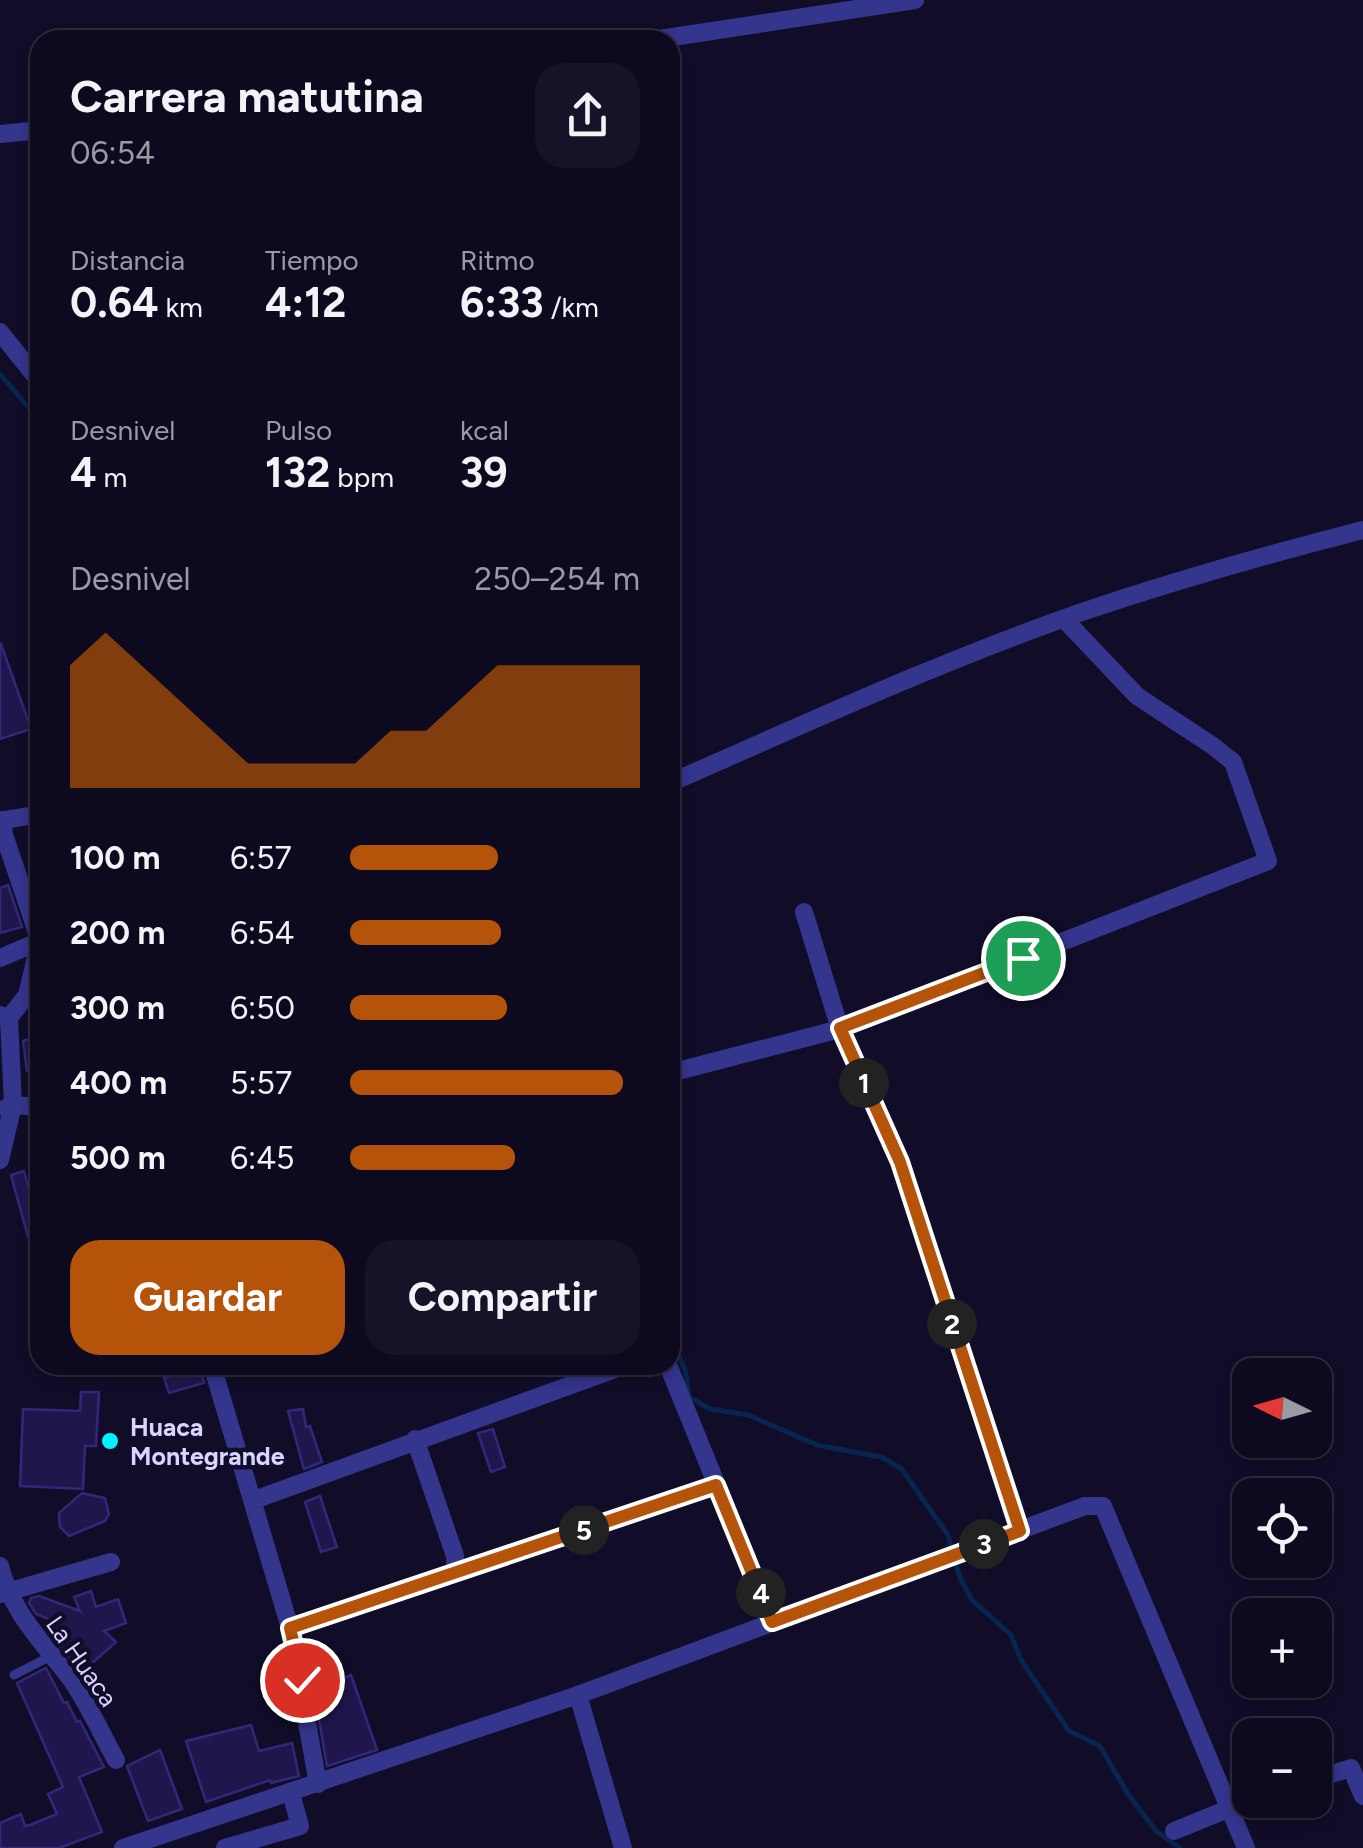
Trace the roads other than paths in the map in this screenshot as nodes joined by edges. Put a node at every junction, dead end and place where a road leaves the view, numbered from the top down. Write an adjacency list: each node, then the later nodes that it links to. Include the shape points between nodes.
1 (915, 0): 2 (street)
2 (680, 36)
3 (30, 131): 4 (street)
4 (0, 134)
5 (0, 332): 6 (street)
6 (30, 370)
7 (1363, 530): 8 (street, via 1222,566)
8 (1064, 620): 9 (street); 18 (street, via 1136,696 1233,762 1268,861)
9 (680, 779)
10 (30, 816): 11 (street)
11 (1, 820): 12 (street)
12 (30, 912)
13 (804, 912): 18 (street)
14 (30, 945): 15 (street)
15 (0, 958)
16 (30, 983): 17 (street, via 27,995)
17 (4, 1016): 20 (street)
18 (840, 1028): 19 (street); 28 (street, via 900,1162)
19 (680, 1070)
20 (6, 1108): 21 (street)
21 (0, 1160)
22 (215, 1375): 27 (street)
23 (598, 1375): 25 (street)
24 (672, 1375): 26 (street)
25 (414, 1440): 27 (street); 31 (street)
26 (716, 1485): 31 (street); 33 (street)
27 (254, 1500): 34 (street)
28 (1020, 1531): 33 (street); 44 (street, via 1085,1506 1103,1506)
29 (112, 1562): 32 (street)
30 (0, 1566): 32 (street, La Huaca)
31 (456, 1573): 34 (street)
32 (3, 1592): 35 (street, La Huaca)
33 (772, 1622): 37 (street)
34 (290, 1628): 40 (street)
35 (51, 1656): 36 (lane); 38 (street, La Huaca)
36 (14, 1675)
37 (578, 1695): 40 (street); 48 (street)
38 (116, 1760)
39 (1332, 1774): 42 (street, via 1351,1768)
40 (318, 1784): 41 (street)
41 (290, 1793): 46 (street); 47 (street, via 300,1826)
42 (1363, 1796)
43 (1232, 1805): 44 (street)
44 (1229, 1806): 45 (street); 49 (street)
45 (1174, 1831)
46 (122, 1848)
47 (225, 1848)
48 (623, 1848)
49 (1246, 1848)

